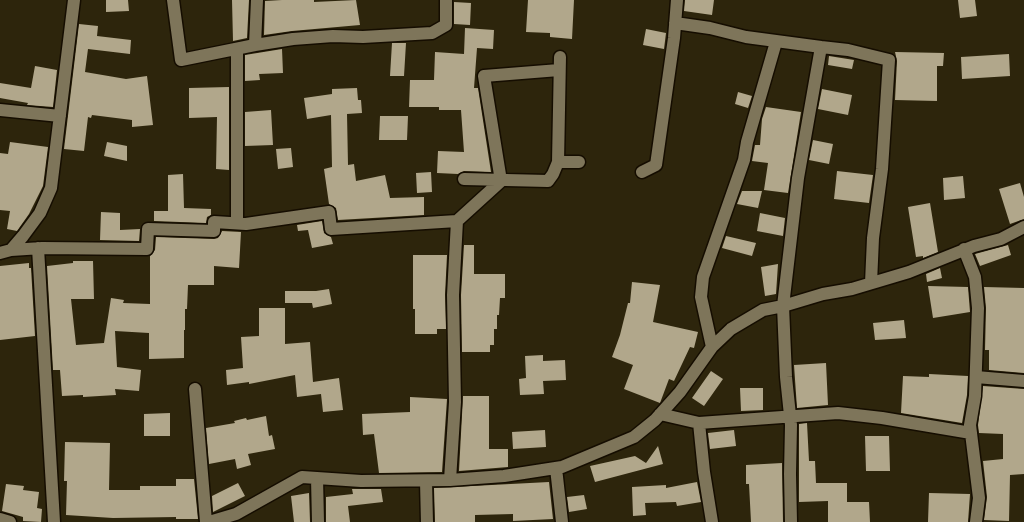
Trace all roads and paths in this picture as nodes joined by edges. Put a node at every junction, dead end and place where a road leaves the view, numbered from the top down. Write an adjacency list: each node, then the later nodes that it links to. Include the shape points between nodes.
1 (74, 0): 12 (street)
2 (173, 0): 10 (street, via 181,60)
3 (256, 0): 8 (street)
4 (446, 0): 8 (street, via 446,25 432,33 332,36)
5 (677, 0): 6 (street)
6 (675, 23): 7 (street); 15 (street, via 656,164)
7 (776, 42): 9 (street); 26 (street, via 744,160 703,277 700,297)
8 (255, 46): 10 (street)
9 (821, 47): 24 (street, via 889,60); 25 (street, via 798,178)
10 (237, 50): 19 (street)
11 (0, 110): 12 (street)
12 (60, 116): 23 (street, via 51,188 40,213)
13 (558, 162): 14 (street); 17 (street, via 548,181); 17 (street, via 559,64 484,76)
14 (578, 162)
15 (642, 172)
16 (464, 179): 17 (street)
17 (501, 181): 18 (street)
18 (457, 221): 19 (street, via 331,229 329,212); 36 (street, via 453,295 455,402)
19 (237, 223): 21 (street, via 214,222 214,231 148,229 147,249)
20 (1024, 227): 22 (street, via 1001,239)
21 (38, 248): 23 (street); 40 (street)
22 (964, 249): 24 (street, via 909,272); 27 (street, via 975,277 978,308)
23 (6, 252)
24 (871, 283): 25 (street)
25 (782, 306): 26 (street, via 764,310 731,328); 31 (street)
26 (712, 347): 30 (street)
27 (976, 377): 28 (street); 33 (street)
28 (1024, 381)
29 (195, 389): 41 (street)
30 (660, 414): 32 (street); 34 (street, via 634,437)
31 (790, 417): 32 (street); 33 (street, via 838,413); 46 (street)
32 (699, 422): 45 (street)
33 (971, 432): 47 (street, via 979,498)
34 (556, 468): 36 (street); 44 (street)
35 (317, 478): 37 (street); 41 (street, via 302,477 236,514); 42 (street)
36 (450, 480): 37 (street)
37 (426, 481): 43 (street)
38 (0, 519): 39 (street)
39 (10, 522)
40 (54, 522)
41 (208, 522)
42 (318, 522)
43 (427, 522)
44 (562, 522)
45 (712, 522)
46 (791, 522)
47 (976, 522)

